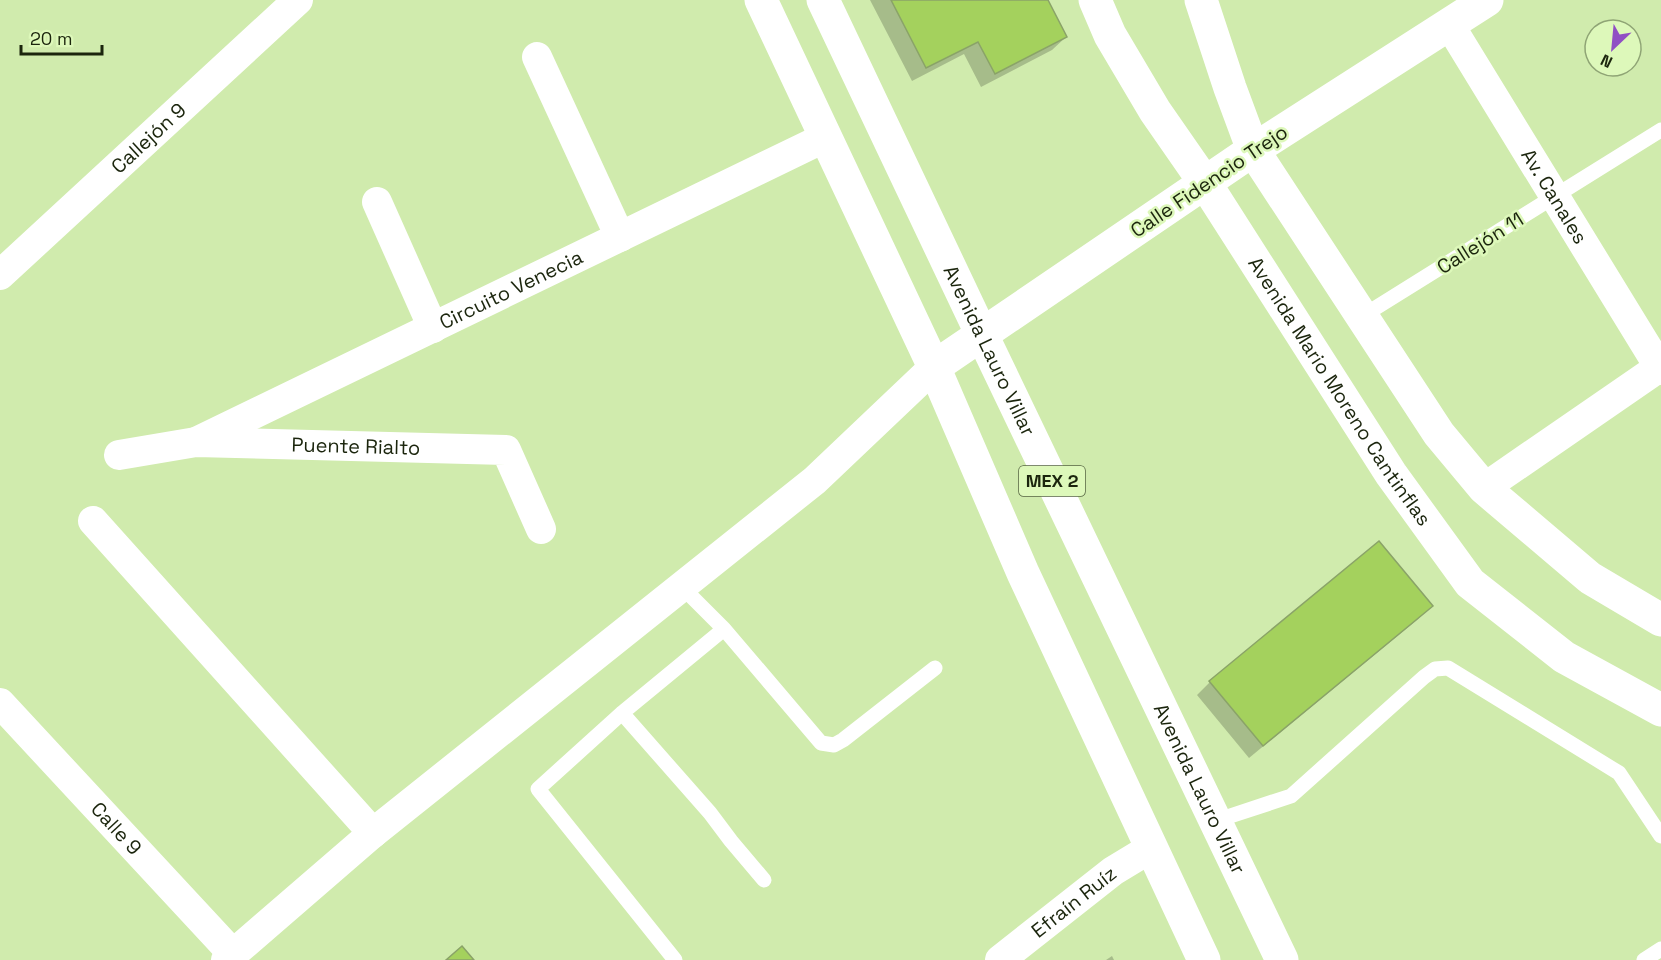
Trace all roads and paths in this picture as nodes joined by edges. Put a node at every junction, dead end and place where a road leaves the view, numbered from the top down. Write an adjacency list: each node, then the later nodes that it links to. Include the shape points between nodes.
1 (298, 0): 16 (street, Callejón 9)
2 (761, 0): 10 (main road, MEX 2)
3 (824, 0): 19 (main road, Avenida Lauro Villar / MEX 2)
4 (1095, 0): 12 (main road, Avenida Mario Moreno Cantinflas, via 1110,35 1155,111)
5 (1202, 0): 11 (main road)
6 (1487, 0): 7 (main road, Calle Fidencio Trejo)
7 (1449, 24): 11 (main road, Calle Fidencio Trejo); 13 (street, Av. Canales)
8 (537, 57): 15 (street)
9 (1661, 130): 13 (lane, Callejón 11)
10 (826, 137): 15 (street, Circuito Venecia); 20 (main road, MEX 2)
11 (1253, 150): 12 (main road, Calle Fidencio Trejo); 17 (main road)
12 (1205, 183): 19 (main road, Calle Fidencio Trejo); 32 (main road, Avenida Mario Moreno Cantinflas, via 1391,474 1470,583 1564,657)
13 (1556, 196): 17 (lane, Callejón 11); 21 (street, Av. Canales)
14 (377, 202): 18 (street)
15 (620, 237): 18 (street, Circuito Venecia)
16 (0, 275)
17 (1361, 316): 24 (main road, via 1439,434)
18 (433, 328): 22 (street, Circuito Venecia)
19 (982, 335): 20 (main road, Calle Fidencio Trejo); 34 (main road, Avenida Lauro Villar / MEX 2)
20 (934, 367): 27 (street, via 814,482); 37 (main road, MEX 2, via 1023,573)
21 (1660, 368): 24 (street)
22 (196, 442): 23 (street, Puente Rialto); 26 (street, Puente Rialto, via 506,450)
23 (119, 455)
24 (1484, 488): 28 (main road, via 1590,578)
25 (93, 521): 35 (street)
26 (541, 529)
27 (682, 587): 29 (lane); 35 (street)
28 (1661, 620)
29 (724, 629): 30 (lane, via 821,743 834,746); 33 (lane)
30 (935, 668)
31 (0, 703): 40 (street, Calle 9)
32 (1661, 711)
33 (622, 713): 38 (lane); 41 (lane, via 538,789)
34 (1215, 821): 36 (lane, via 1291,796 1424,677 1435,669 1448,668 1619,773); 44 (main road, Avenida Lauro Villar / MEX 2)
35 (373, 833): 40 (street)
36 (1661, 836)
37 (1151, 848): 42 (street, Efraín Ruíz, via 1113,871); 43 (main road, MEX 2)
38 (764, 880)
39 (1661, 949): 45 (lane)
40 (229, 957)
41 (675, 960)
42 (1000, 960)
43 (1204, 960)
44 (1282, 960)
45 (1644, 960)

